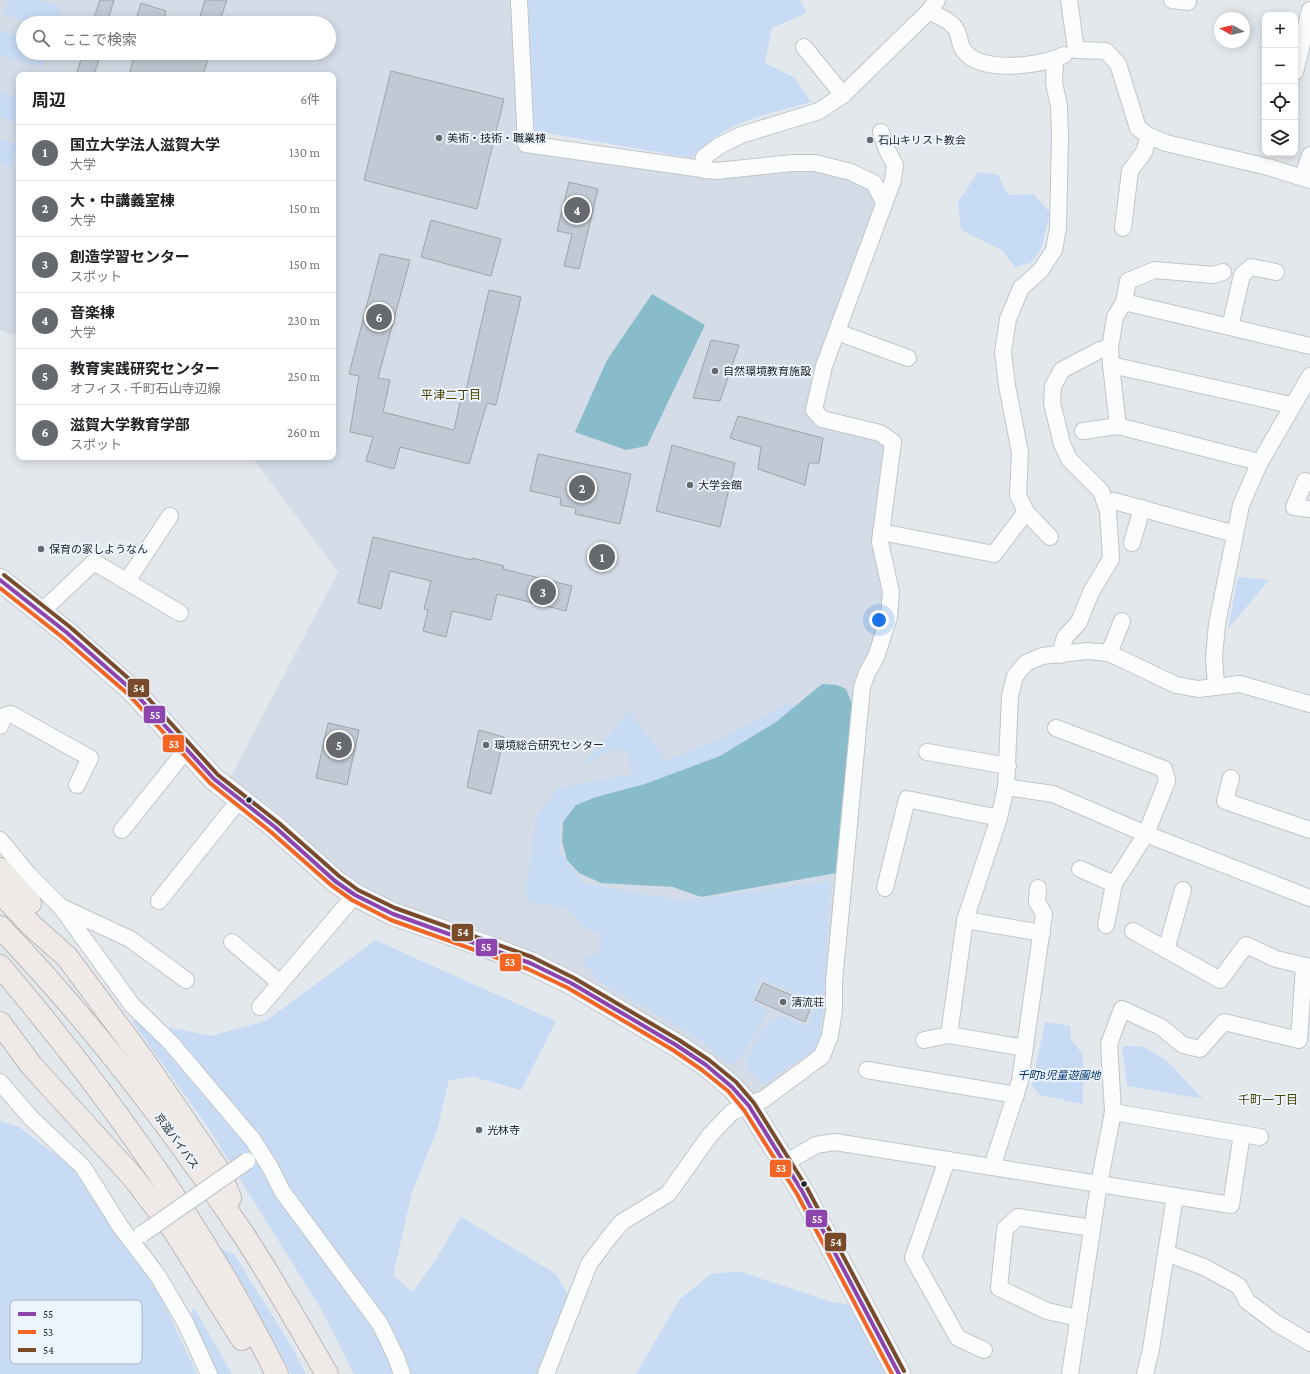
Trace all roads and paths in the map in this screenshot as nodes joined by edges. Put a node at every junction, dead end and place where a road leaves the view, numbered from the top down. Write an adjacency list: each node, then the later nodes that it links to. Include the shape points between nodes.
1 (519, 0): 16 (street, via 526,144)
2 (1069, 0): 8 (street)
3 (1172, 0): 4 (street)
4 (1188, 2)
5 (933, 6): 9 (street, via 955,27 963,50 974,59 990,64 1014,66); 11 (street)
6 (1310, 10): 10 (street)
7 (804, 47): 11 (street)
8 (1076, 50): 9 (street); 13 (street, via 1106,51 1118,64 1138,128)
9 (1055, 59): 38 (street, via 1054,83 1059,106 1060,136 1058,228 1054,250 1044,265 1021,288 1008,320 1003,352 1020,452 1018,495)
10 (1298, 60)
11 (843, 95): 16 (street, via 819,111 741,135 719,146 704,157 702,164)
12 (881, 132): 18 (street, via 895,165 893,180)
13 (1148, 136): 15 (street, via 1166,143); 19 (street, via 1144,152 1130,171)
14 (1310, 155): 17 (street)
15 (1270, 160): 17 (street)
16 (705, 170): 18 (street, via 816,163 851,172 874,183)
17 (1306, 178)
18 (884, 202): 24 (street)
19 (1123, 228)
20 (1223, 272): 22 (street, via 1213,275 1155,270 1128,281)
21 (1276, 272): 23 (street, via 1251,267 1242,275)
22 (1124, 302): 23 (street); 26 (street, via 1115,317)
23 (1230, 327): 25 (street)
24 (837, 332): 27 (street); 40 (street, via 824,366 814,410 822,419 880,433 893,442)
25 (1310, 346)
26 (1110, 348): 28 (street); 50 (street, via 1100,350 1062,370 1053,386 1052,403 1062,444 1069,459 1101,491 1108,511 1111,559 1091,592 1079,622 1065,637)
27 (908, 358)
28 (1111, 365): 30 (street); 31 (street)
29 (1310, 376): 30 (street)
30 (1292, 407): 33 (street)
31 (1118, 426): 32 (street); 33 (street)
32 (1083, 431)
33 (1259, 464): 41 (street, via 1241,505)
34 (1305, 481): 37 (street, via 1294,507)
35 (1114, 501): 36 (street)
36 (1142, 508): 41 (street); 43 (street)
37 (1310, 509)
38 (1026, 512): 40 (street, via 994,554); 42 (street)
39 (170, 516): 45 (street)
40 (882, 532): 98 (street, via 880,542 891,592 889,617 876,657 862,687 830,1036 822,1056 764,1099)
41 (1235, 534): 51 (street, via 1217,624 1214,658)
42 (1050, 537)
43 (1132, 543)
44 (0, 580): 46 (main road)
45 (127, 581): 46 (street, via 94,562); 47 (street)
46 (41, 612): 55 (main road, via 132,690)
47 (180, 613)
48 (1122, 621): 49 (street)
49 (1109, 653): 50 (street, via 1087,650); 51 (street, via 1176,685 1198,689)
50 (1060, 654): 57 (street, via 1042,656 1026,663 1014,676 1010,696)
51 (1216, 686): 52 (street, via 1240,684)
52 (1310, 704)
53 (0, 726): 59 (street, via 4,716 11,714 90,758)
54 (1056, 728): 65 (street, via 1164,769 1167,781)
55 (186, 750): 61 (main road, via 214,779); 63 (street)
56 (927, 752): 57 (street)
57 (1008, 766): 60 (street)
58 (1231, 778): 64 (street, via 1225,801)
59 (77, 785)
60 (1006, 787): 62 (street); 65 (street, via 1053,794)
61 (240, 799): 74 (main road, via 334,881); 76 (street)
62 (999, 818): 70 (street, via 907,799); 78 (street)
63 (122, 830)
64 (1310, 830)
65 (1146, 834): 69 (street); 75 (street)
66 (0, 840): 77 (street)
67 (0, 869): 85 (highway, via 39,914)
68 (1080, 869): 69 (street)
69 (1114, 884): 79 (street)
70 (885, 888)
71 (1038, 888): 82 (street, via 1038,902 1044,914)
72 (1184, 890): 84 (street)
73 (0, 892): 85 (highway, via 30,924)
74 (354, 895): 89 (street); 98 (main road, via 393,914 530,963 571,983 706,1065 732,1087)
75 (1310, 898)
76 (159, 901)
77 (61, 907): 88 (street, via 130,939); 102 (street, via 132,1005 171,1043 208,1085)
78 (965, 920): 82 (street); 92 (street)
79 (1106, 925)
80 (0, 927): 110 (highway, 京滋バイパス, via 133,1082)
81 (1133, 931): 84 (street)
82 (1042, 933): 94 (street)
83 (232, 942): 89 (street)
84 (1166, 950): 87 (street, via 1220,980 1246,945 1276,959)
85 (67, 957): 110 (highway, via 142,1058 219,1171)
86 (0, 966): 117 (highway, via 73,1053 130,1131 199,1234)
87 (1307, 967): 99 (street, via 1299,1040 1224,1022 1200,1049 1183,1045 1161,1027 1122,1009 1109,1044)
88 (186, 980)
89 (280, 982): 90 (street)
90 (260, 1008)
91 (0, 1023): 116 (highway, via 31,1065 132,1176 175,1232)
92 (948, 1035): 93 (street); 94 (street)
93 (924, 1040)
94 (1025, 1048): 97 (street)
95 (866, 1070): 97 (street)
96 (0, 1082): 109 (street, via 31,1118 83,1167)
97 (1016, 1095): 105 (street)
98 (749, 1106): 104 (main road); 120 (street, via 732,1112 710,1135 668,1194 622,1222 588,1264)
99 (1113, 1112): 100 (street); 106 (street)
100 (1242, 1134): 101 (street); 107 (street, via 1231,1205)
101 (1260, 1137)
102 (261, 1152): 109 (street, bridge); 119 (street, via 282,1191 380,1324)
103 (947, 1160): 104 (street, via 835,1142 816,1145); 105 (street); 114 (street, via 914,1258 958,1338)
104 (785, 1162): 121 (main road)
105 (992, 1167): 106 (street)
106 (1099, 1184): 107 (street); 108 (street)
107 (1175, 1196): 111 (street)
108 (1092, 1228): 112 (street); 112 (street, via 1018,1217 1006,1229 999,1288 1046,1312)
109 (136, 1237): 115 (street, via 185,1322)
110 (245, 1238): 118 (highway, 京滋バイパス)
111 (1166, 1253): 113 (street, via 1204,1267 1239,1286 1247,1301 1276,1323); 123 (street)
112 (1078, 1318): 122 (street)
113 (1310, 1343)
114 (984, 1350)
115 (209, 1374)
116 (263, 1374)
117 (277, 1374)
118 (327, 1374)
119 (402, 1374)
120 (546, 1374)
121 (899, 1374)
122 (1070, 1374)
123 (1145, 1374)

